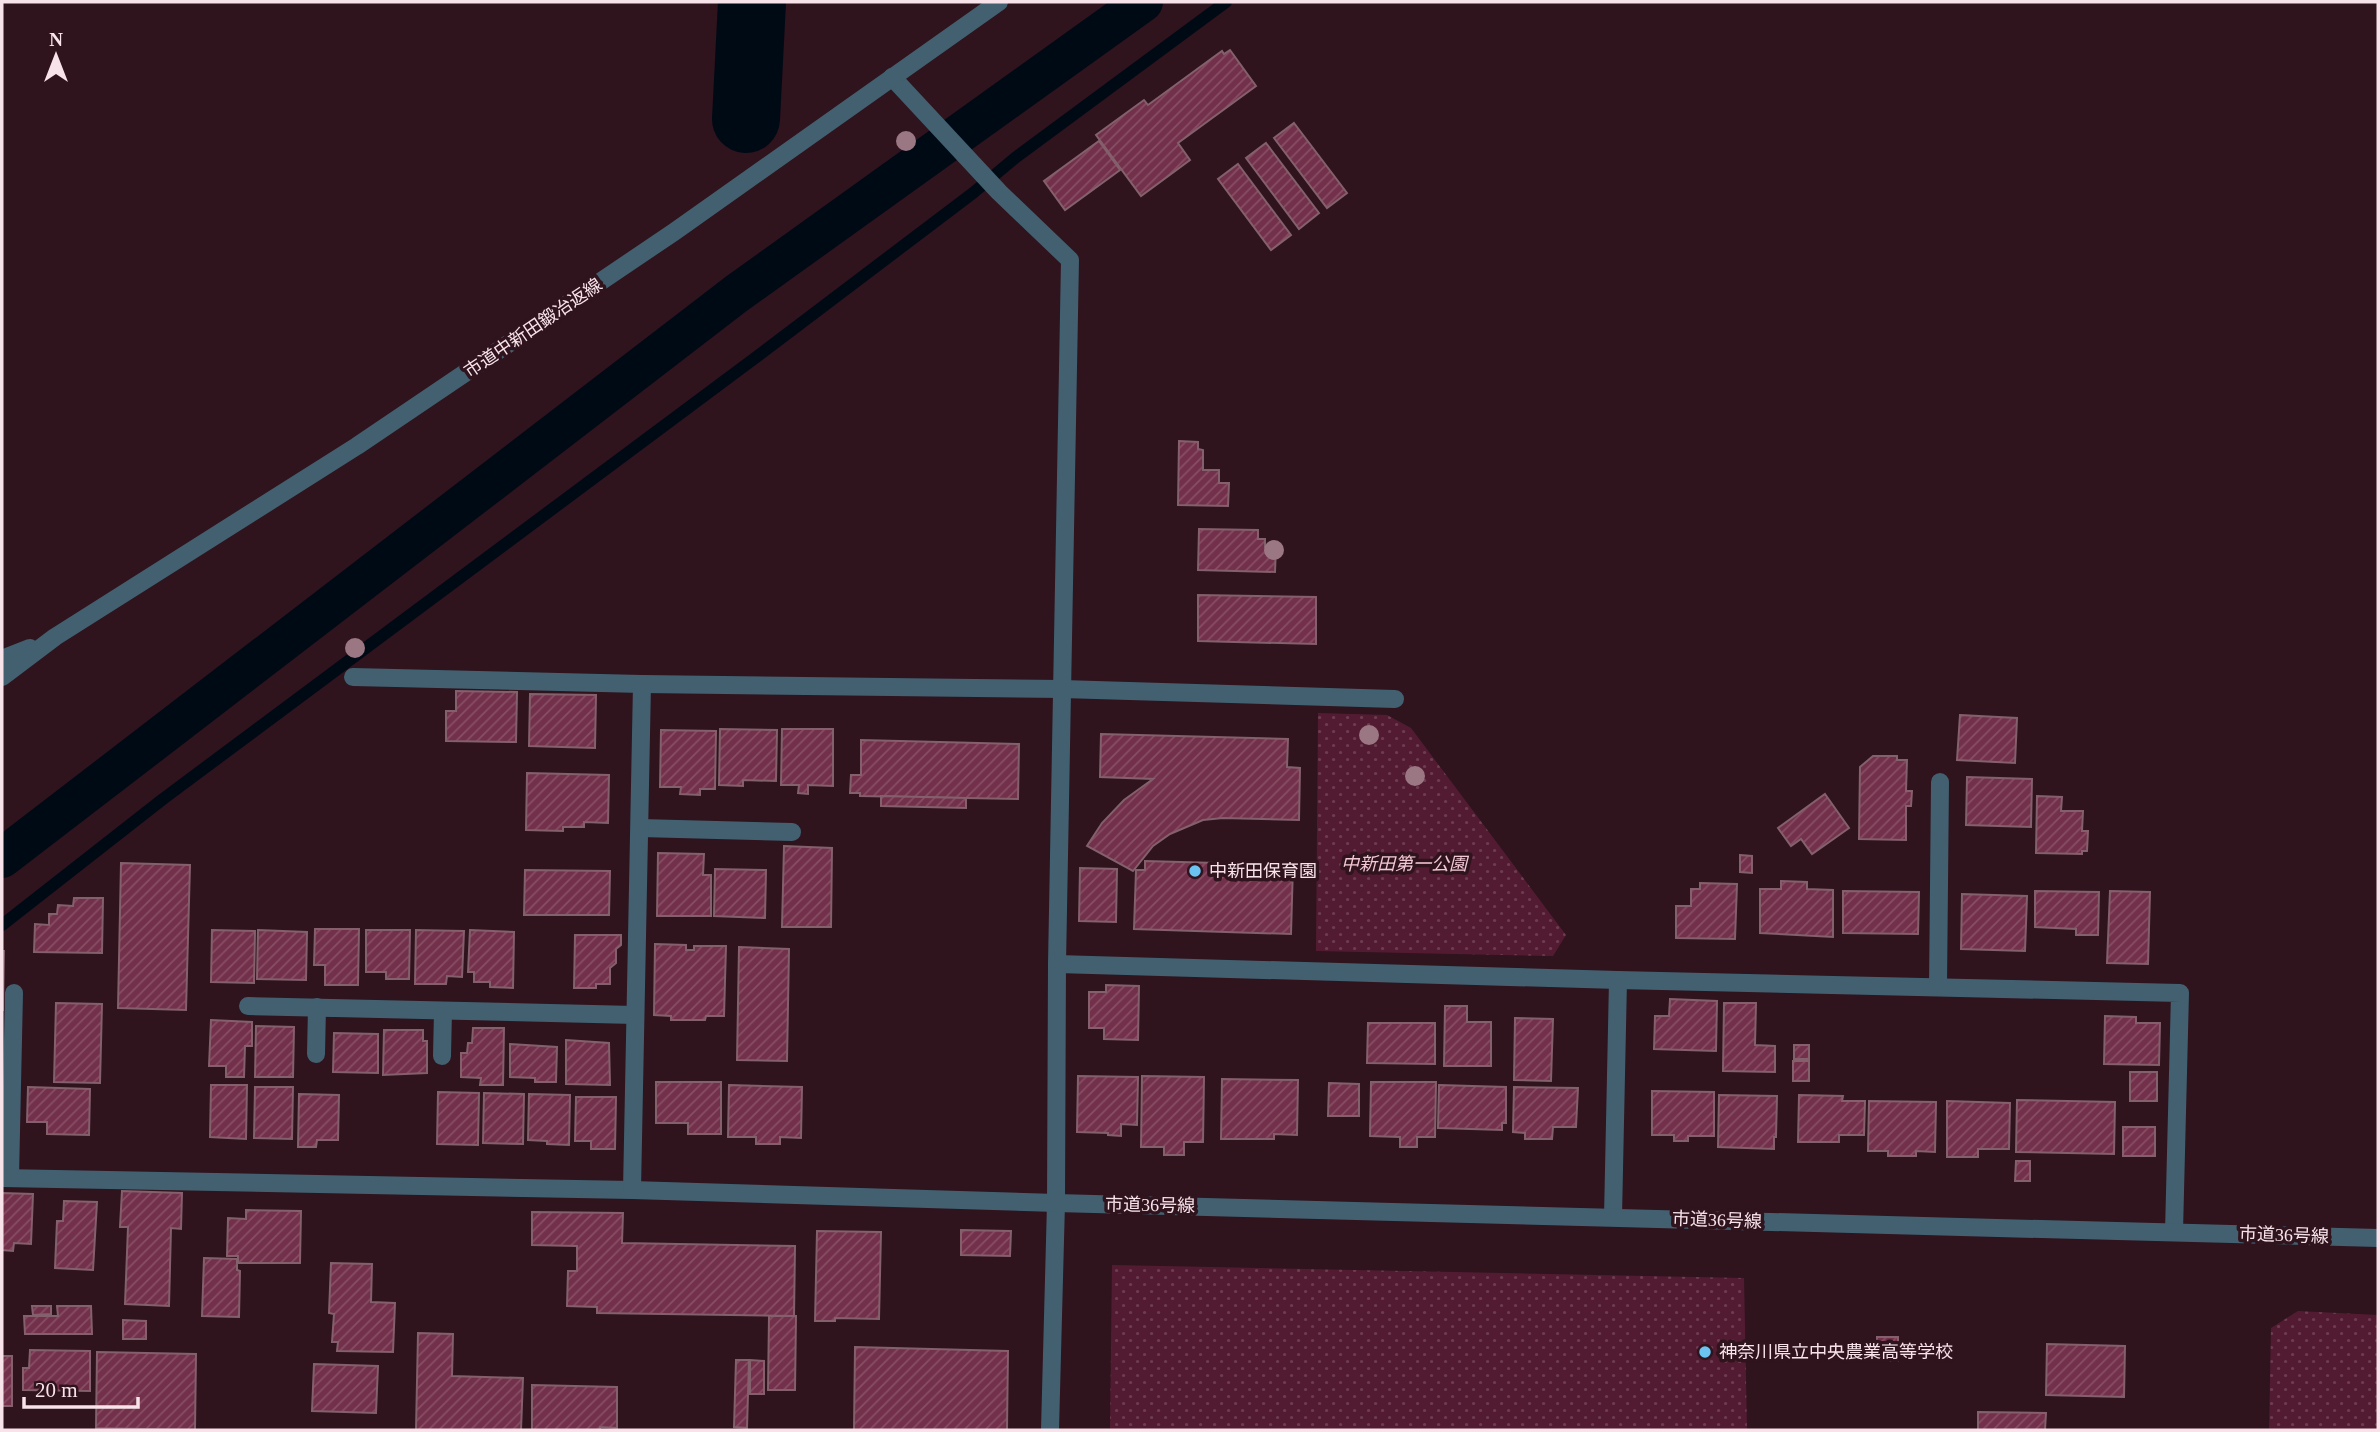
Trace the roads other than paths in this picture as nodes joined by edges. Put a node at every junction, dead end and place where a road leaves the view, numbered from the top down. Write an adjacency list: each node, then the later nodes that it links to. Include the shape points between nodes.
1 (999, 2): 2 (street, 市道中新田鍛冶返線)
2 (892, 77): 3 (street, 市道中新田鍛冶返線, via 674,232 386,426); 8 (street, via 987,180 1070,260)
3 (55, 637): 4 (street, 市道中新田鍛冶返線); 5 (street, 市道中新田鍛冶返線)
4 (2, 659)
5 (2, 677)
6 (353, 677): 7 (street)
7 (642, 684): 8 (street); 11 (street)
8 (1062, 689): 9 (street); 13 (street)
9 (1395, 699)
10 (1940, 782): 15 (street)
11 (640, 828): 12 (street); 20 (street)
12 (792, 832)
13 (1057, 964): 14 (street); 25 (street)
14 (1618, 980): 15 (street); 26 (street)
15 (1938, 987): 27 (street, via 2180,993)
16 (14, 993): 23 (street)
17 (248, 1006): 18 (street)
18 (317, 1007): 19 (street); 21 (street)
19 (443, 1011): 20 (street); 22 (street)
20 (635, 1015): 24 (street)
21 (316, 1054)
22 (442, 1056)
23 (6, 1178): 24 (street, 市道36号線)
24 (632, 1191): 25 (street, 市道36号線)
25 (1056, 1203): 26 (street, 市道36号線); 29 (street)
26 (1613, 1217): 27 (street, 市道36号線)
27 (2174, 1232): 28 (street, 市道36号線)
28 (2378, 1238)
29 (1050, 1430)

